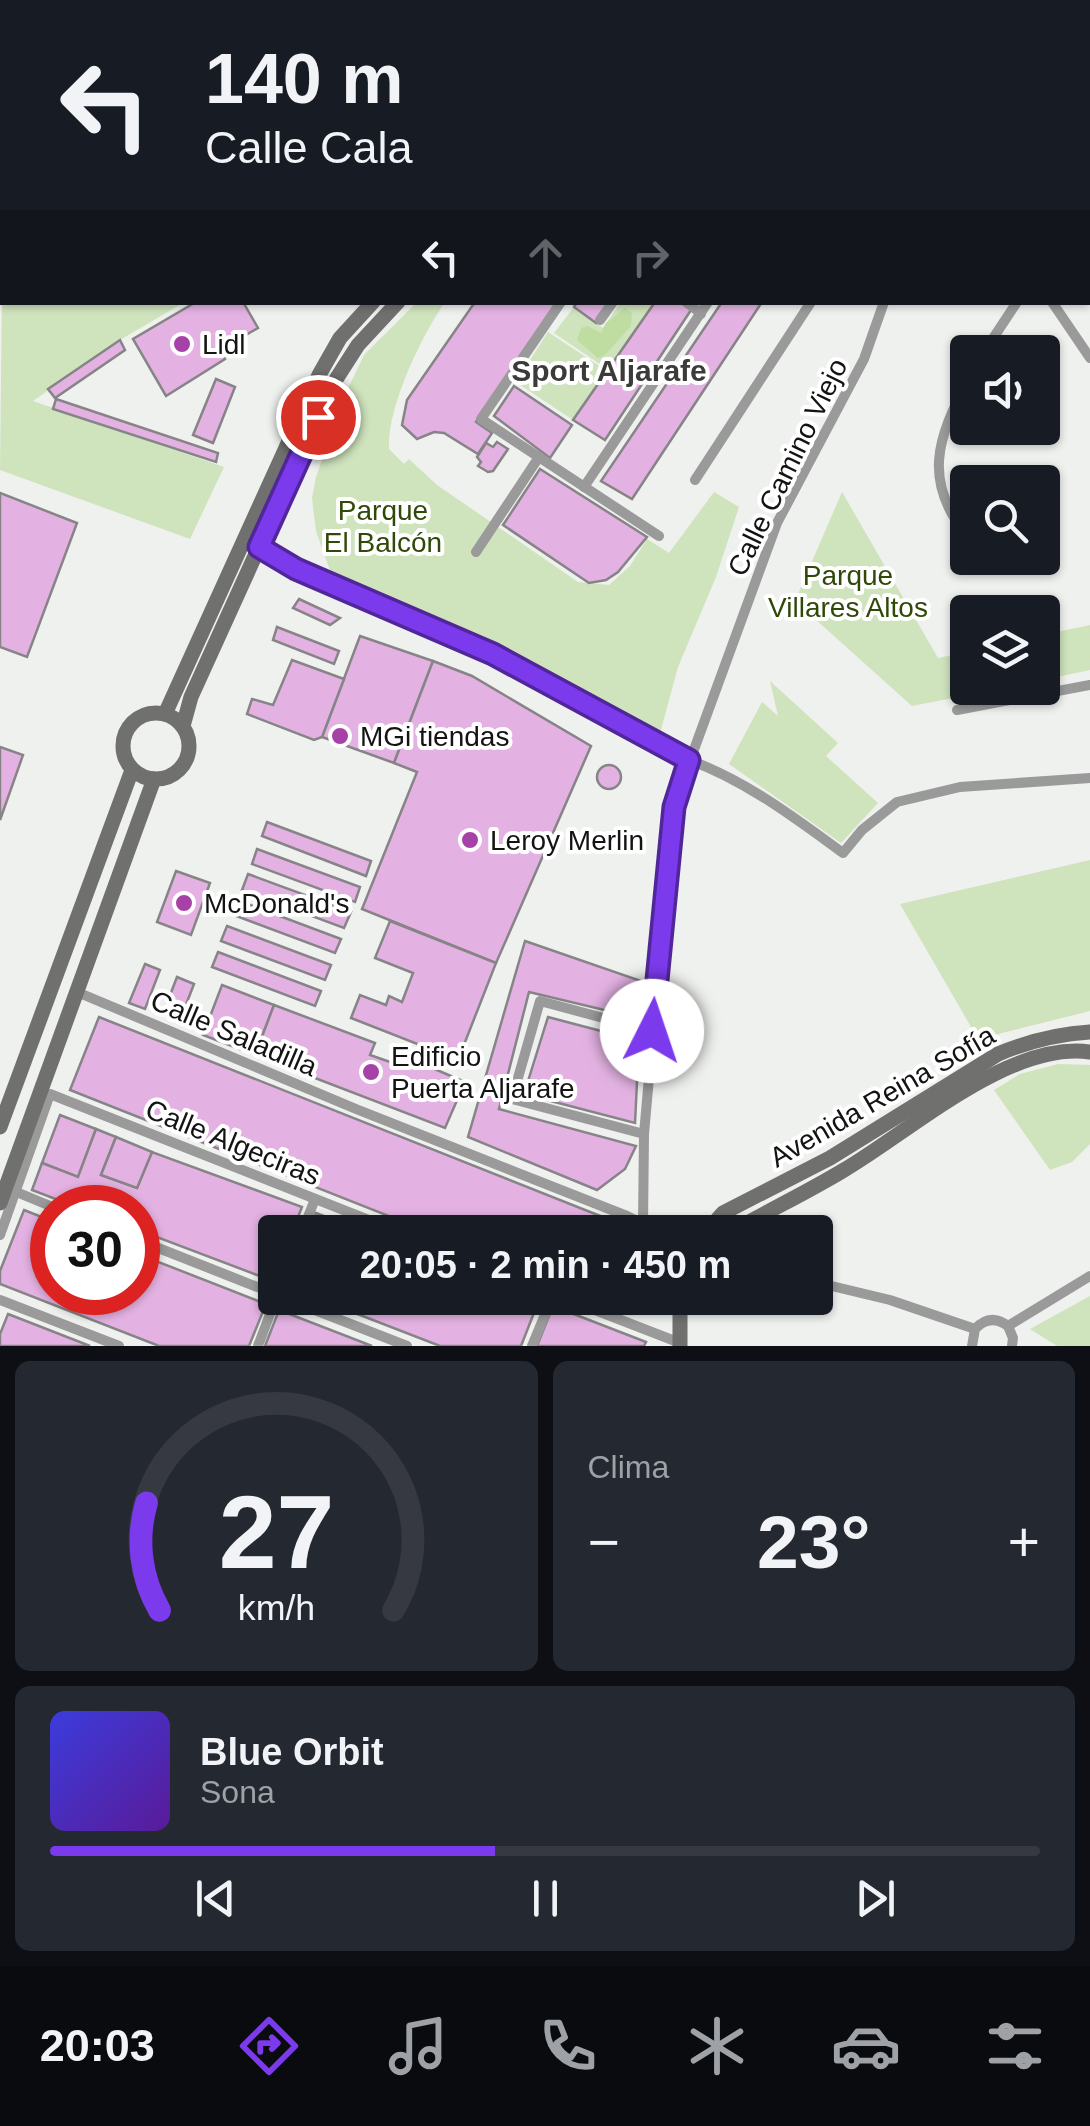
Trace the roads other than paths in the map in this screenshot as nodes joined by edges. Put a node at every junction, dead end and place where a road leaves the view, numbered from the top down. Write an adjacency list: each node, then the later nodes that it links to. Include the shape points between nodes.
1 (370, 305): 25 (main road, via 340,338 319,376)
2 (395, 305): 21 (main road, via 333,384)
3 (559, 305): 16 (street, via 481,419)
4 (611, 305): 12 (street)
5 (690, 305): 11 (street)
6 (706, 305): 11 (street)
7 (808, 305): 17 (street)
8 (883, 305): 27 (street, Calle Camino Viejo, via 864,359 778,524)
9 (1016, 305): 13 (street)
10 (1054, 305): 14 (street)
11 (701, 314): 18 (street)
12 (600, 320)
13 (996, 335)
14 (1090, 358)
15 (950, 414): 19 (street, via 936,458)
16 (538, 457): 18 (street); 22 (street)
17 (695, 480)
18 (584, 487): 20 (street)
19 (950, 512)
20 (659, 536)
21 (259, 547): 26 (main road); 27 (street, via 493,654)
22 (476, 552)
23 (1090, 685): 24 (street)
24 (957, 710)
25 (165, 714): 26 (main road); 28 (main road, via 146,714 129,726 122,750)
26 (182, 726): 30 (main road, via 189,741 186,760 172,775)
27 (689, 760): 29 (street, via 786,812 843,853 897,802 960,787); 32 (street, Calle Camino Viejo, via 674,807)
28 (132, 770): 30 (main road); 36 (main road)
29 (1090, 778)
30 (154, 780): 31 (main road)
31 (82, 994): 41 (main road); 44 (street, Calle Saladilla)
32 (652, 1031): 37 (street, Calle Camino Viejo); 37 (street, via 540,1000 512,1100)
33 (1090, 1032): 46 (main road, Avenida Reina Sofía, via 998,1054 830,1158)
34 (1090, 1044): 35 (main road, Avenida Reina Sofía)
35 (1082, 1051): 47 (main road, Avenida Reina Sofía, via 1042,1054 1005,1067)
36 (0, 1127)
37 (644, 1134): 45 (street, Calle Camino Viejo)
38 (14, 1192): 39 (street); 40 (street, Calle Algeciras, via 50,1094); 48 (street)
39 (30, 1198)
40 (314, 1199): 42 (street); 43 (street, Calle Algeciras)
41 (0, 1203)
42 (308, 1215)
43 (356, 1215)
44 (610, 1215)
45 (642, 1215)
46 (722, 1215)
47 (762, 1215)
48 (0, 1235)
49 (160, 1249): 52 (street)
50 (1090, 1276): 59 (street)
51 (833, 1286): 60 (street)
52 (258, 1288)
53 (0, 1300): 62 (street)
54 (270, 1315): 63 (street)
55 (327, 1315): 64 (street)
56 (545, 1315): 65 (street)
57 (680, 1315): 61 (main road)
58 (609, 1316): 61 (street)
59 (1008, 1326): 60 (street, via 994,1319); 67 (street)
60 (975, 1328): 66 (street)
61 (679, 1345)
62 (119, 1346)
63 (258, 1346)
64 (408, 1346)
65 (532, 1346)
66 (972, 1346)
67 (1013, 1346)

